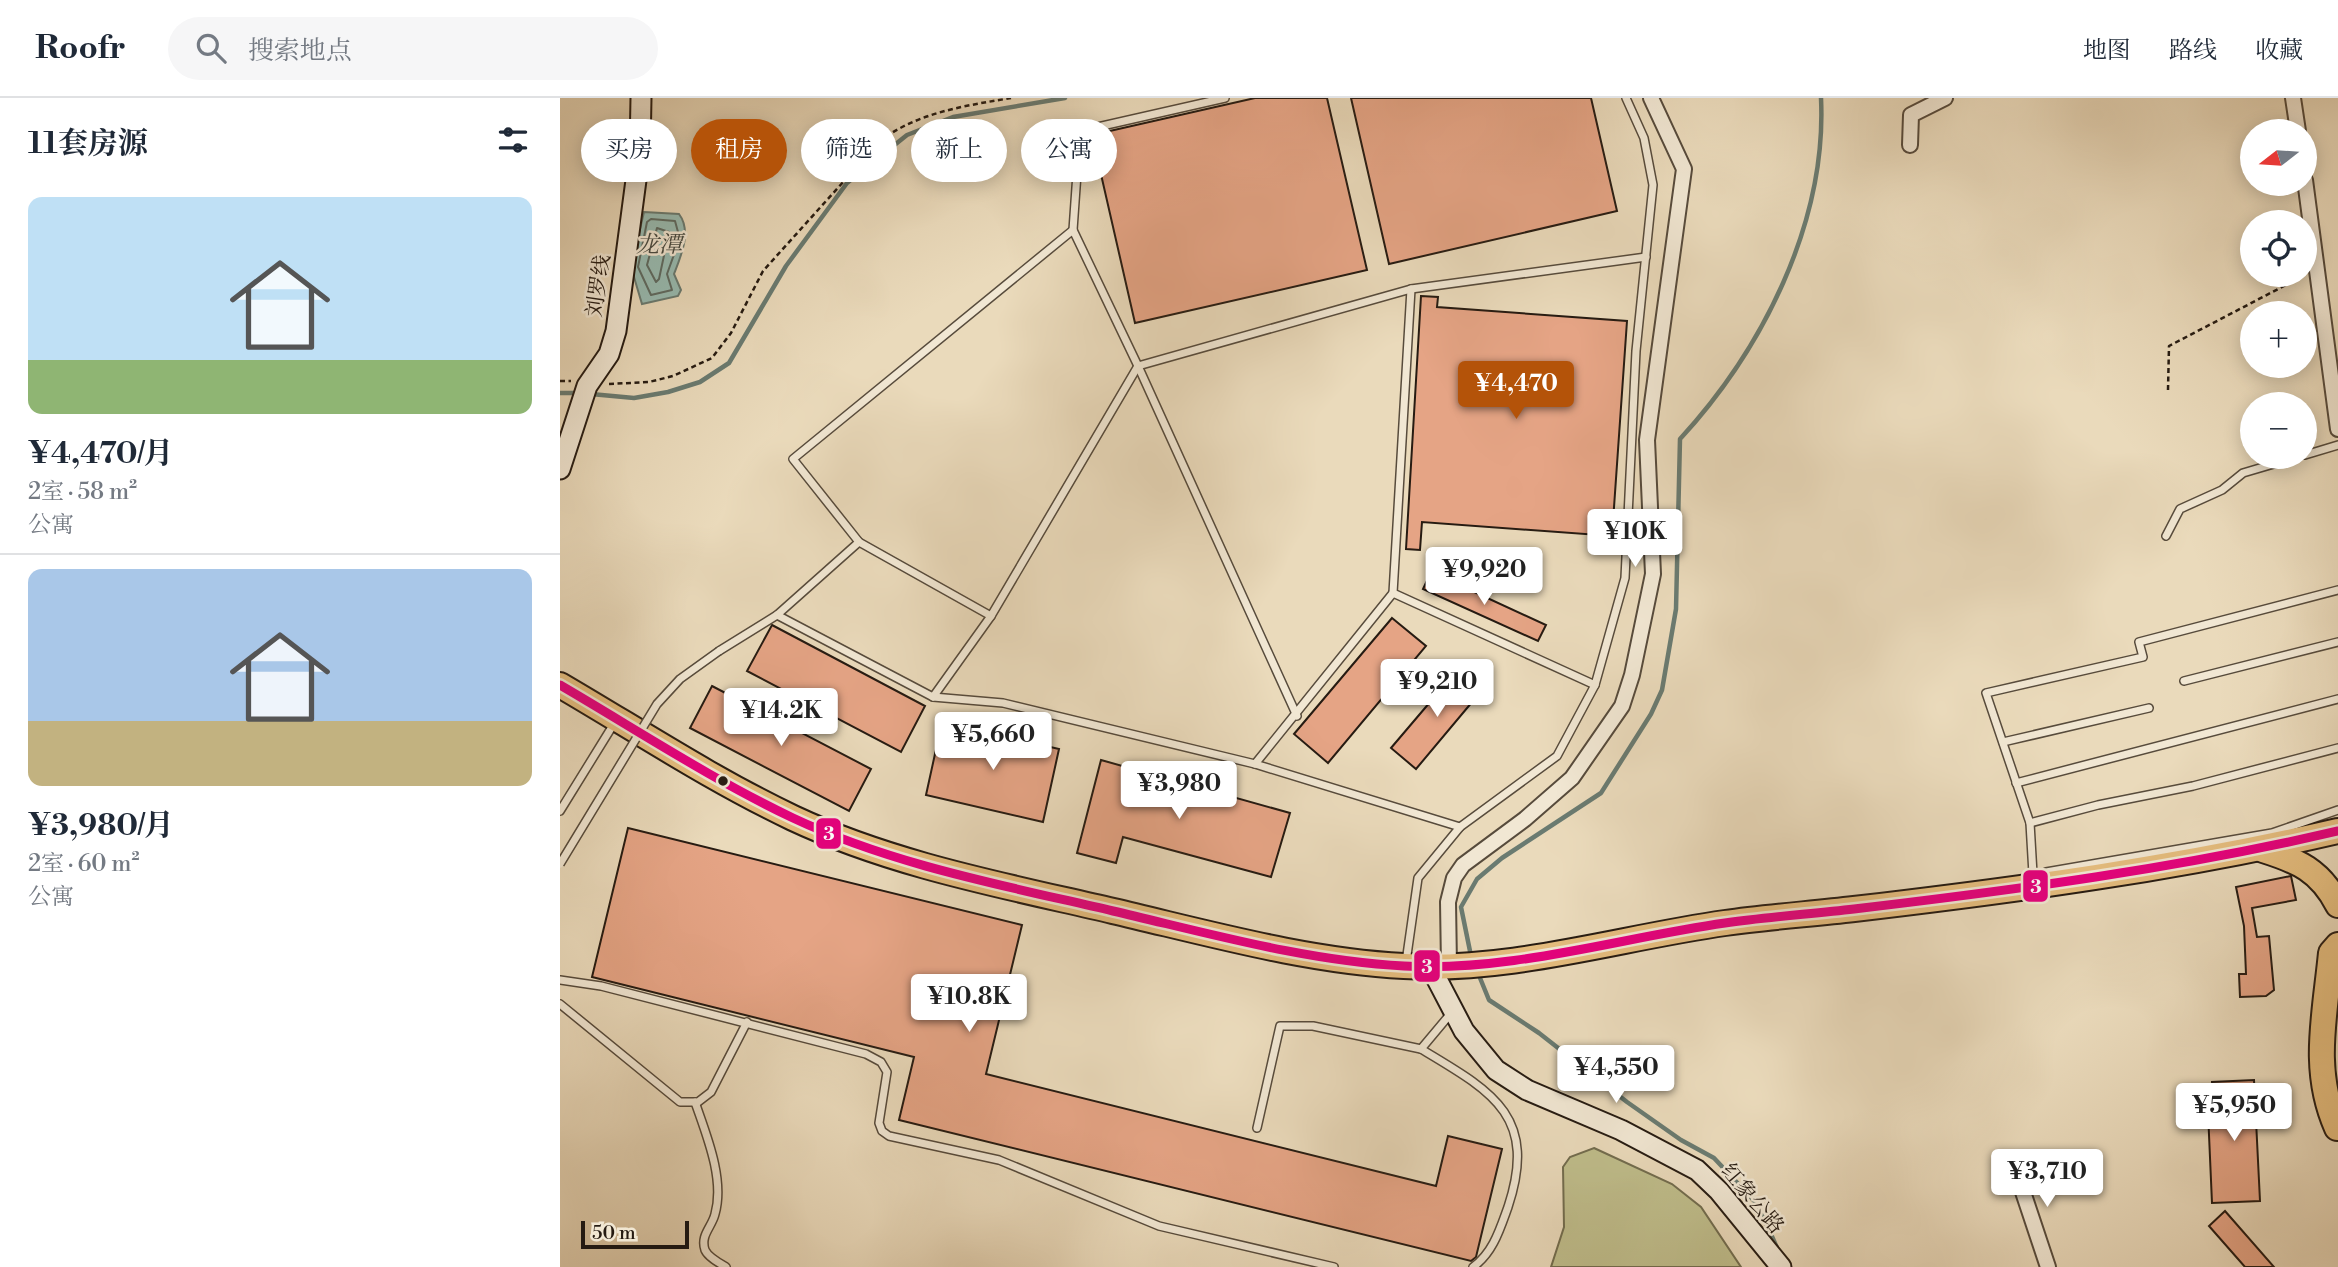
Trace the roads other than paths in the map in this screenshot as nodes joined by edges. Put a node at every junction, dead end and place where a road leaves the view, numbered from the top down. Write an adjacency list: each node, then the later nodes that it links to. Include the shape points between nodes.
1 (641, 98): 17 (main road, 刘罗线, via 640,150 616,331 609,354 586,391)
2 (1225, 98): 10 (lane, via 1080,131)
3 (1626, 98): 11 (lane, via 1644,138 1653,185)
4 (1651, 98): 48 (street, via 1684,169 1647,440 1653,574 1632,675 1622,706 1572,778 1463,864 1454,878)
5 (1945, 98): 8 (street, via 1911,115)
6 (2293, 98): 7 (street)
7 (2296, 119)
8 (1910, 145)
9 (2307, 196): 14 (street)
10 (1073, 230): 13 (lane); 20 (lane, via 793,459)
11 (1646, 257): 12 (lane); 28 (lane, via 1636,351 1625,578)
12 (1411, 289): 13 (lane); 22 (lane)
13 (1138, 366): 24 (lane); 32 (lane)
14 (2338, 429)
15 (2338, 445): 16 (lane)
16 (2317, 451)
17 (560, 469)
18 (2256, 469): 19 (lane, via 2180,509)
19 (2166, 536)
20 (859, 542): 23 (lane); 24 (lane)
21 (2338, 590): 34 (lane, via 2139,642 2143,657 1986,694)
22 (1392, 593): 28 (lane); 32 (lane)
23 (777, 615): 29 (lane); 44 (lane, bridge, via 680,679 657,704)
24 (991, 616): 29 (lane)
25 (2338, 642): 26 (lane)
26 (2184, 681)
27 (560, 685): 33 (highway)
28 (1594, 685): 41 (lane, via 1557,756)
29 (933, 697): 36 (lane, via 1003,703)
30 (2338, 699): 37 (lane)
31 (2149, 709): 34 (lane)
32 (1297, 716): 36 (lane)
33 (617, 718): 39 (lane); 48 (highway, via 796,819 884,852 1185,928 1316,954)
34 (2003, 742): 37 (lane)
35 (2338, 748): 40 (lane)
36 (1255, 764): 41 (lane)
37 (2016, 783): 40 (lane)
38 (2338, 810): 45 (lane, via 2272,833)
39 (560, 811)
40 (2029, 823): 45 (lane)
41 (1460, 827): 48 (lane, via 1418,877)
42 (2338, 831): 43 (highway)
43 (2260, 849): 45 (highway); 46 (highway, via 2306,865)
44 (560, 864)
45 (2031, 880): 48 (highway, via 1733,922 1503,961)
46 (2338, 905)
47 (2338, 945): 51 (highway, via 2332,953)
48 (1437, 966): 52 (main road, 红象公路)
49 (560, 980): 53 (lane)
50 (560, 1004): 55 (lane, via 680,1102)
51 (2332, 1010): 57 (highway, via 2322,1082)
52 (1452, 1012): 54 (lane); 59 (main road, 红象公路, via 1485,1059 1511,1081 1697,1170)
53 (747, 1023): 55 (lane, via 711,1092); 61 (lane, via 881,1062 888,1078 879,1124 890,1136 999,1160 1159,1226)
54 (1421, 1049): 56 (lane, via 1313,1026 1280,1026); 62 (lane, via 1491,1097 1506,1112 1518,1138 1518,1168 1500,1230 1484,1258)
55 (695, 1102): 60 (lane, via 716,1191 716,1214 704,1235 704,1247)
56 (1257, 1128)
57 (2338, 1128)
58 (2013, 1162): 63 (street)
59 (1779, 1265)
60 (726, 1267)
61 (1334, 1267)
62 (1473, 1267)
63 (2048, 1267)

